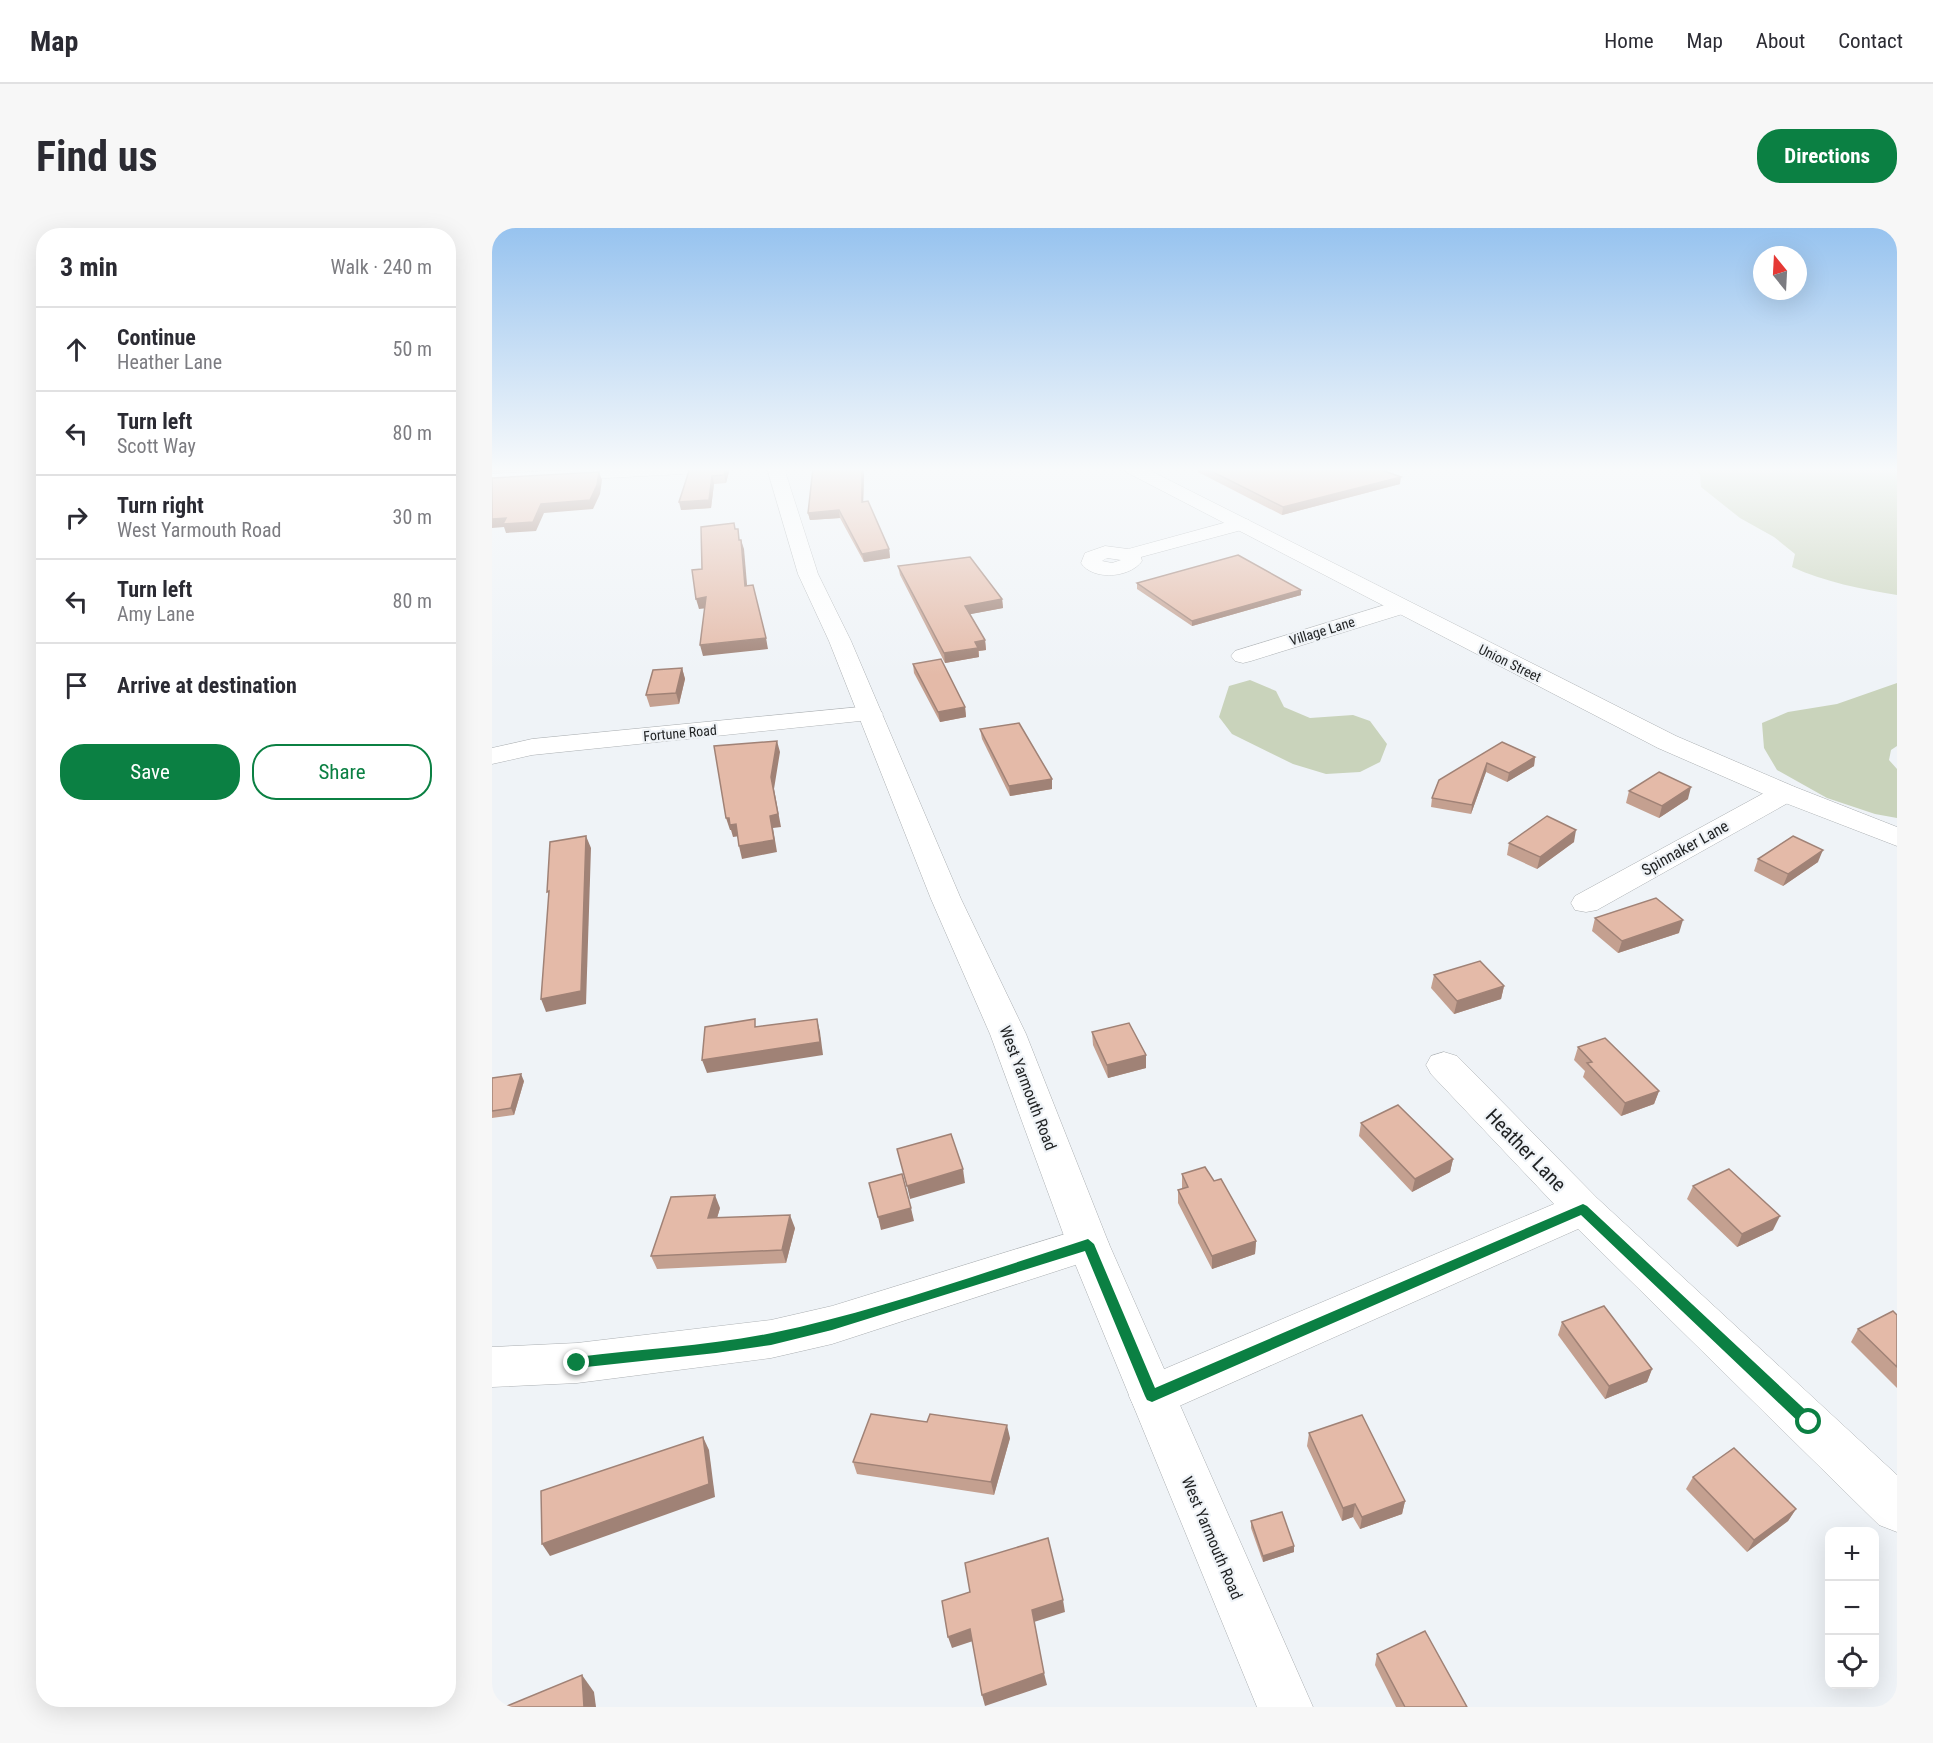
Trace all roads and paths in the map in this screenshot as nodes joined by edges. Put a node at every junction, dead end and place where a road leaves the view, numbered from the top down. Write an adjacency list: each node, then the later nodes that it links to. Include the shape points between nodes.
1 (796, 537): 7 (main road, West Yarmouth Road, via 808,574)
2 (1194, 537): 4 (main road)
3 (1267, 537): 5 (main road, Union Street)
4 (1127, 555)
5 (1401, 607): 6 (main road, Village Lane); 9 (main road, Union Street, via 1667,742)
6 (1243, 656)
7 (870, 714): 8 (main road, Fortune Road, via 532,747); 14 (main road, West Yarmouth Road, via 946,899 1008,1034)
8 (492, 756)
9 (1785, 794): 10 (main road, Union Street); 11 (main road, Spinnaker Lane)
10 (1897, 837)
11 (1586, 903)
12 (1444, 1065): 13 (main road, Heather Lane)
13 (1583, 1209): 16 (main road); 17 (main road, Heather Lane)
14 (1088, 1244): 15 (main road, via 843,1322 771,1339 577,1363); 16 (main road, West Yarmouth Road)
15 (492, 1367)
16 (1152, 1396): 18 (main road, West Yarmouth Road)
17 (1897, 1508)
18 (1285, 1707)

